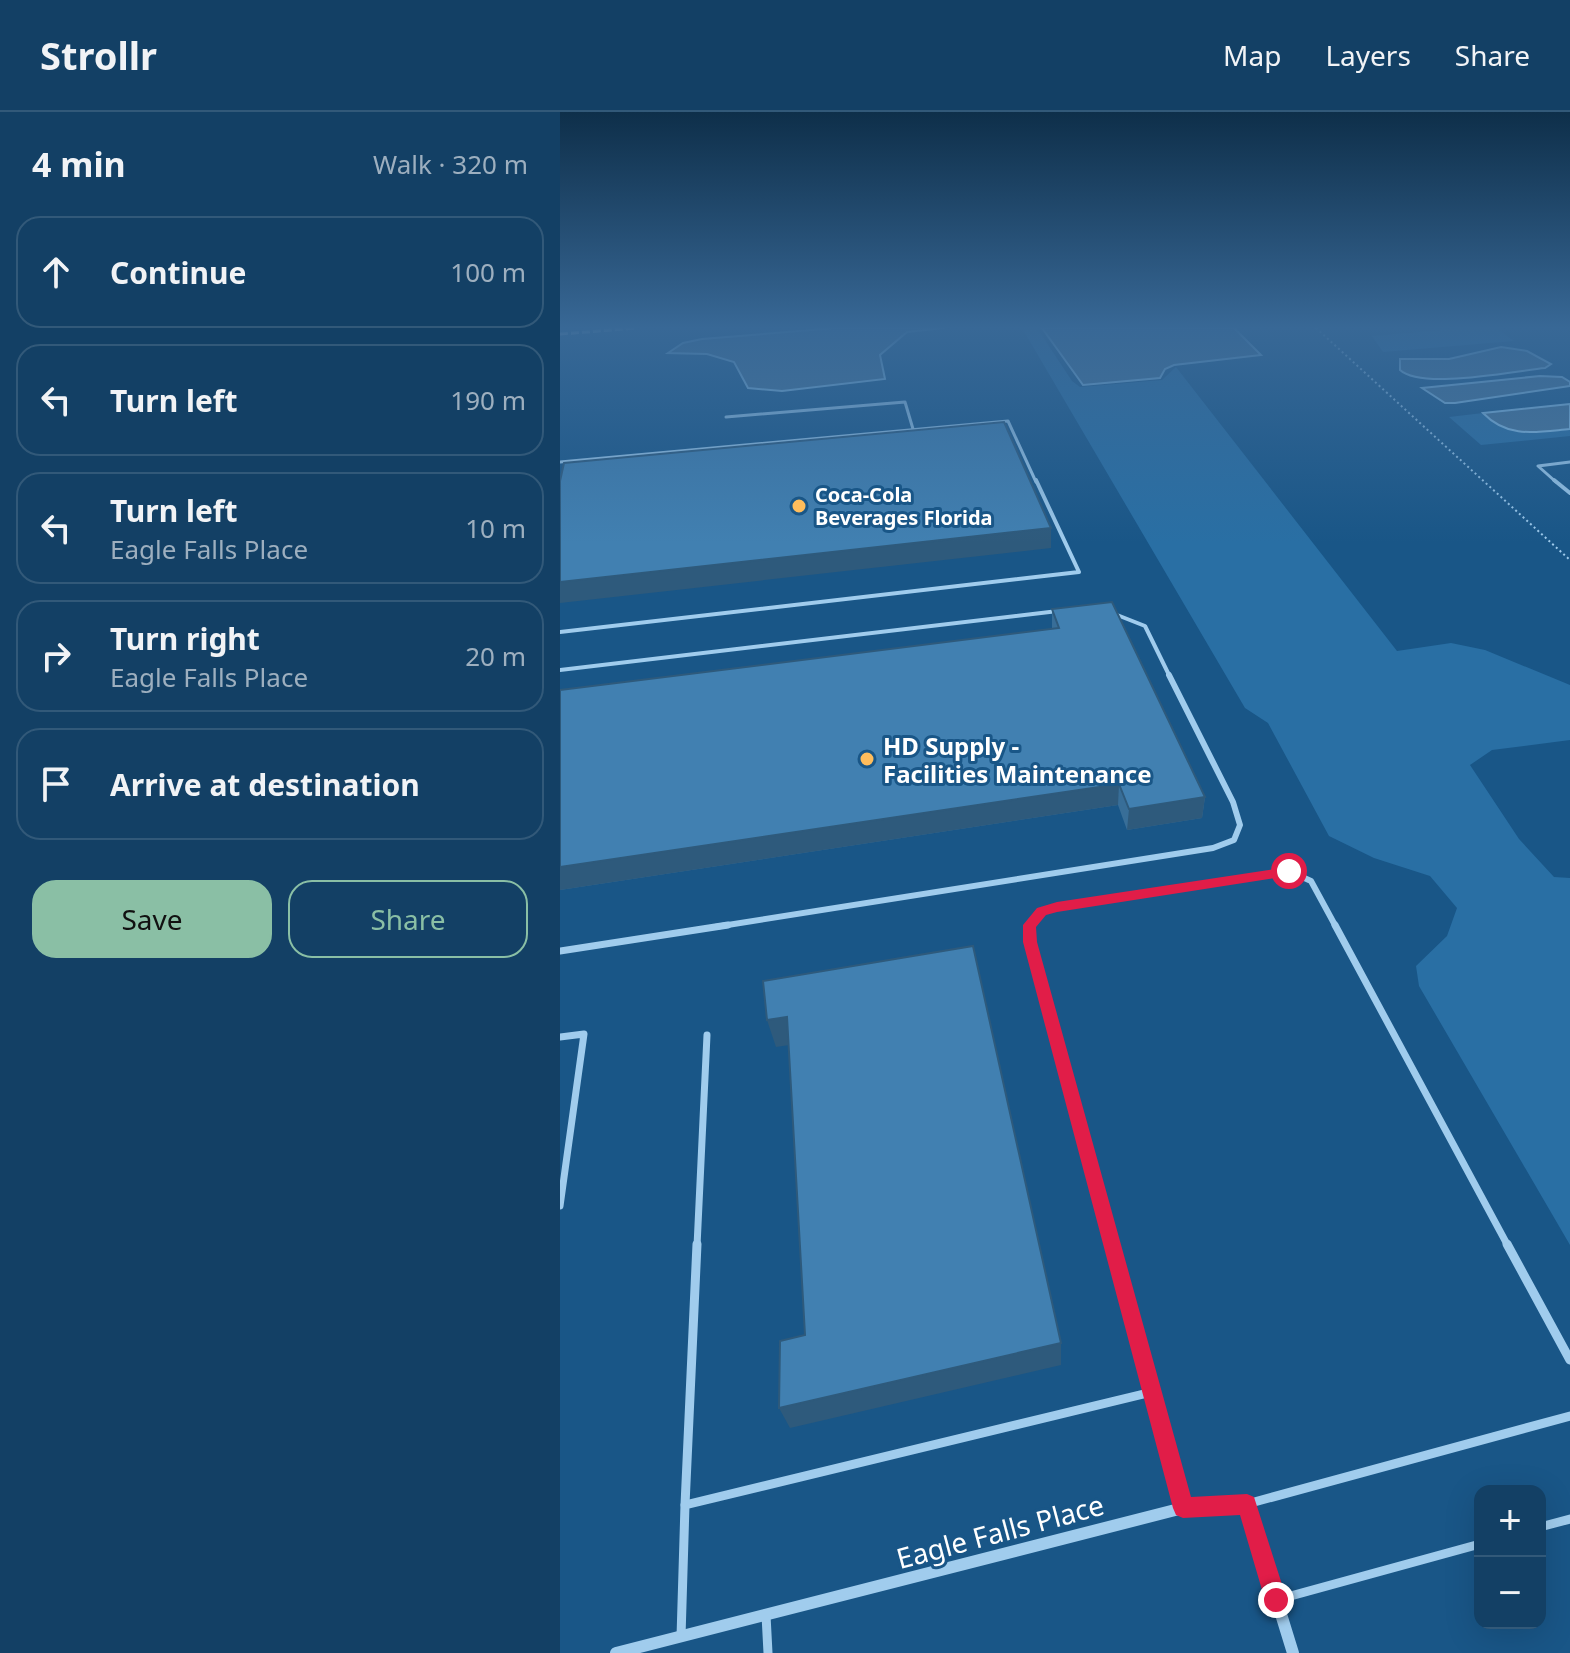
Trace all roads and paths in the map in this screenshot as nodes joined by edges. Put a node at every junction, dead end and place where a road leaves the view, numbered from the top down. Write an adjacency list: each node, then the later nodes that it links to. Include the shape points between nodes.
1 (1395, 400): 7 (path)
2 (726, 417): 3 (lane, via 905,402)
3 (913, 429): 4 (lane); 10 (lane, via 1008,421 1079,572)
4 (560, 462)
5 (1570, 462): 6 (lane, via 1538,466)
6 (1570, 493)
7 (1570, 560)
8 (1059, 611): 11 (lane)
9 (1107, 612): 12 (lane, via 1145,626 1233,802 1240,825 1234,840 1198,851)
10 (560, 632)
11 (560, 670)
12 (560, 951)
13 (707, 1035): 20 (lane)
14 (560, 1037): 15 (lane, via 584,1034)
15 (560, 1206)
16 (1570, 1360): 17 (lane, via 1311,881 1289,871 1057,907 1042,912 1030,925 1030,942)
17 (1152, 1392): 20 (lane); 21 (lane)
18 (1570, 1416): 19 (lane)
19 (1247, 1504): 21 (street, Eagle Falls Place); 25 (street)
20 (685, 1505): 27 (lane)
21 (1183, 1508): 26 (street, Eagle Falls Place)
22 (1570, 1519): 23 (lane)
23 (1546, 1525)
24 (1474, 1546): 25 (lane)
25 (1276, 1600): 30 (street)
26 (766, 1615): 27 (street, Eagle Falls Place); 29 (lane)
27 (681, 1637): 28 (street, Eagle Falls Place)
28 (616, 1653)
29 (768, 1653)
30 (1293, 1653)

